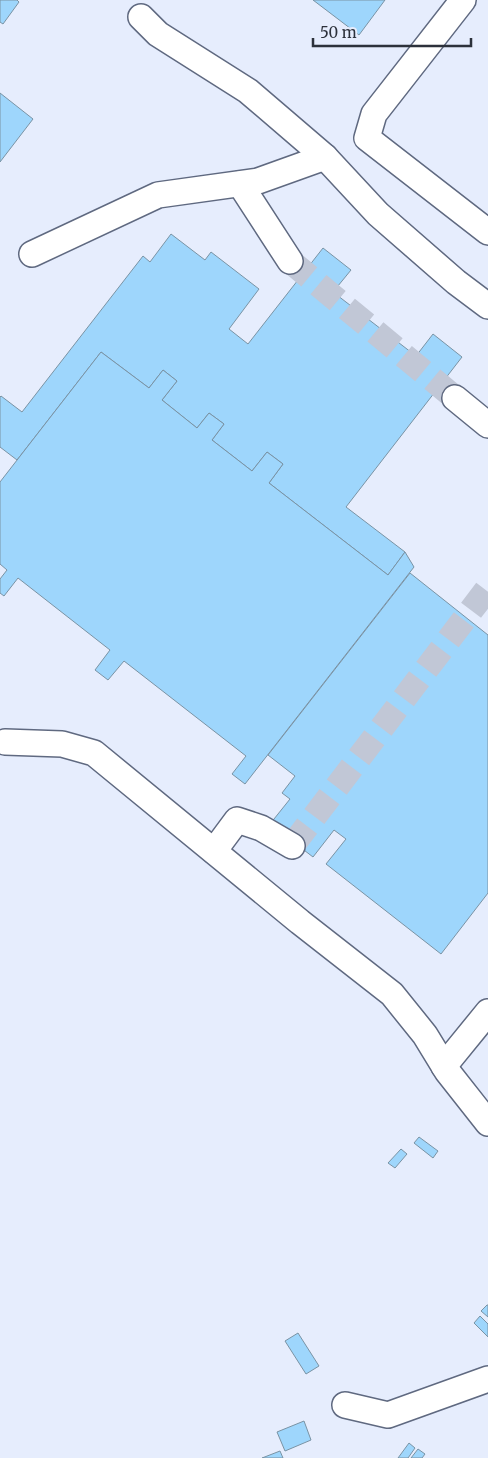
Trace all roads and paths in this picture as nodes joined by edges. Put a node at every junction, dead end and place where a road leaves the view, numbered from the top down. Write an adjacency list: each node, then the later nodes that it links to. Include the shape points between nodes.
1 (464, 0): 5 (lane, via 374,114 367,138)
2 (141, 17): 3 (lane, via 158,34 248,91)
3 (324, 158): 4 (lane, via 258,182); 8 (lane, via 378,214)
4 (240, 184): 6 (lane, via 158,195); 7 (lane)
5 (488, 232)
6 (32, 254)
7 (290, 261)
8 (488, 306)
9 (456, 398): 10 (lane)
10 (488, 425)
11 (2, 743): 13 (lane, via 62,744 94,753)
12 (292, 846): 13 (lane, via 261,828 237,820)
13 (214, 851): 15 (lane, via 392,994 425,1034)
14 (488, 1012): 15 (lane)
15 (444, 1066): 16 (lane)
16 (488, 1123)
17 (488, 1379): 18 (lane, via 388,1415)
18 (345, 1405)

